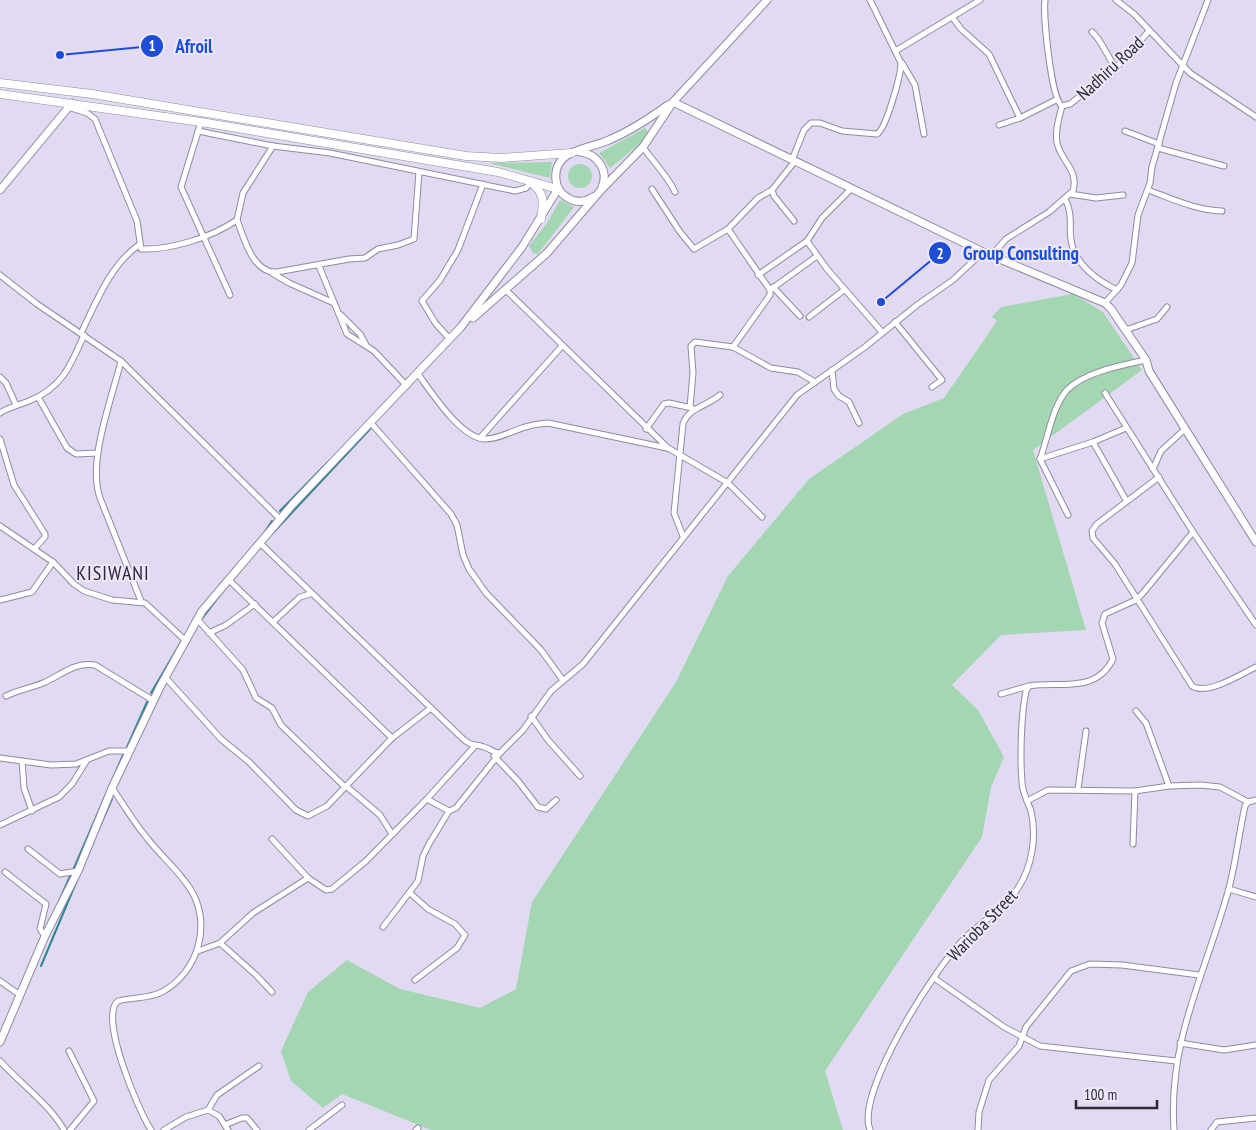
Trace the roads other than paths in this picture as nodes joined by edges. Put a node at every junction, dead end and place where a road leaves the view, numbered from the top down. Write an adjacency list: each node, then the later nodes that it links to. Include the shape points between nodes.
1 (767, 0): 17 (main road)
2 (870, 0): 10 (street)
3 (980, 0): 7 (street)
4 (1045, 0): 16 (street, Nadhiru Road, via 1047,42)
5 (1116, 0): 8 (street)
6 (1208, 0): 12 (street)
7 (953, 18): 10 (street); 21 (street, via 989,54)
8 (1150, 31): 12 (street); 13 (street, Nadhiru Road)
9 (1092, 32): 13 (street)
10 (897, 50): 11 (street)
11 (901, 63): 26 (street, via 916,89); 31 (street, via 887,118 879,134 842,131 811,123 804,130)
12 (1182, 67): 20 (street); 28 (street)
13 (1116, 68): 19 (street, Nadhiru Road, via 1070,104)
14 (0, 82): 30 (main road, via 92,94 466,156 501,158)
15 (0, 94): 18 (main road)
16 (1056, 100): 19 (street, Nadhiru Road); 21 (street)
17 (673, 102): 29 (main road); 30 (main road, via 648,120); 31 (main road)
18 (70, 105): 22 (main road); 40 (main road); 55 (street, via 96,119 138,221)
19 (1062, 106): 45 (street, via 1056,130 1057,142 1074,176)
20 (1256, 117)
21 (1020, 118): 23 (street)
22 (202, 122): 24 (street); 34 (main road)
23 (999, 125)
24 (198, 131): 27 (street); 53 (street, via 181,187)
25 (1125, 131): 28 (street)
26 (924, 134)
27 (273, 146): 33 (street, via 330,153); 50 (street, via 243,193)
28 (1158, 146): 32 (street); 42 (street)
29 (643, 147): 43 (street, via 668,176); 44 (main road)
30 (574, 153): 37 (main road, via 560,162 556,170); 44 (main road, via 590,154 602,166 605,174)
31 (794, 160): 39 (main road); 41 (street)
32 (1224, 166)
33 (420, 172): 36 (street); 59 (street, via 416,229 412,241 380,248 365,258)
34 (517, 176): 35 (main road); 37 (main road)
35 (531, 182): 36 (street, via 520,190); 49 (main road, via 543,199)
36 (483, 184): 79 (street, via 458,250 440,280 422,300 436,324)
37 (558, 189): 44 (main road, via 574,200 589,200); 49 (main road)
38 (652, 189): 52 (street, via 694,250)
39 (851, 189): 54 (street, via 822,218); 56 (main road)
40 (0, 190)
41 (772, 190): 51 (street); 52 (street, via 758,198)
42 (1148, 190): 48 (street, via 1181,204); 66 (street, via 1138,215 1132,263)
43 (675, 192)
44 (598, 193): 64 (main road, via 547,253)
45 (1070, 194): 46 (street, via 1096,198); 47 (street)
46 (1123, 195)
47 (1065, 199): 57 (street, via 1015,232); 66 (street, via 1072,220 1071,242 1079,257 1094,278)
48 (1222, 211)
49 (541, 219): 75 (main road)
50 (237, 220): 53 (street); 60 (street, via 259,266)
51 (794, 221)
52 (728, 228): 62 (street)
53 (203, 235): 55 (street, via 172,247 143,250); 67 (street)
54 (807, 241): 58 (street); 62 (street)
55 (139, 245): 78 (street, via 108,281)
56 (983, 252): 57 (main road); 74 (street, via 953,280)
57 (992, 255): 68 (main road)
58 (817, 256): 63 (street); 65 (street)
59 (319, 266): 60 (street); 69 (street)
60 (272, 273): 69 (street)
61 (0, 275): 78 (street)
62 (758, 275): 63 (street)
63 (771, 288): 72 (street); 82 (street, via 770,295)
64 (506, 290): 75 (main road); 80 (street)
65 (844, 290): 73 (street); 77 (street)
66 (1117, 290): 68 (street)
67 (230, 295)
68 (1105, 302): 76 (main road)
69 (334, 303): 71 (street)
70 (1167, 307): 76 (street, via 1157,319)
71 (339, 313): 81 (street); 81 (street, via 348,334)
72 (800, 316)
73 (809, 317)
74 (895, 322): 77 (street); 91 (street, via 942,380)
75 (462, 327): 79 (main road)
76 (1126, 330): 83 (main road)
77 (882, 332): 85 (street)
78 (83, 334): 84 (street); 94 (street, via 66,374)
79 (450, 339): 87 (main road)
80 (562, 346): 101 (street); 103 (street)
81 (368, 347): 90 (street)
82 (733, 347): 89 (street, via 771,368 798,372); 96 (street, via 692,343)
83 (1146, 360): 86 (main road); 109 (street, via 1114,367 1070,387 1059,404)
84 (121, 361): 107 (street); 117 (street)
85 (832, 370): 89 (street); 99 (street, via 834,388 849,402)
86 (1149, 372): 102 (main road); 110 (main road, via 1154,373 1207,459)
87 (418, 374): 90 (main road); 103 (street, via 455,420)
88 (0, 377): 95 (street)
89 (815, 382): 113 (street, via 789,404)
90 (407, 386): 98 (main road)
91 (932, 387)
92 (1105, 393): 100 (street)
93 (720, 396): 96 (street, via 709,404)
94 (38, 397): 95 (street); 107 (street, via 67,448 76,454)
95 (16, 405): 97 (street)
96 (692, 408): 101 (street, via 664,404); 108 (street, via 685,417)
97 (0, 412)
98 (371, 423): 117 (main road); 138 (street, via 451,514 466,565 541,650)
99 (859, 423)
100 (1126, 428): 105 (street); 111 (street)
101 (646, 429): 106 (street)
102 (1185, 429): 110 (main road); 111 (street, via 1161,451)
103 (480, 438): 106 (street, via 548,423)
104 (0, 439): 123 (street, via 14,485 45,534)
105 (1093, 442): 109 (street); 114 (street)
106 (668, 448): 108 (street)
107 (98, 453): 129 (street, via 96,487)
108 (680, 454): 113 (street, via 712,476); 120 (street, via 674,513)
109 (1040, 459): 115 (street)
110 (1207, 464): 121 (main road)
111 (1153, 468): 112 (street)
112 (1159, 477): 114 (street); 119 (street)
113 (728, 482): 116 (street); 120 (street)
114 (1126, 500): 128 (street, via 1094,527 1092,534)
115 (1068, 515)
116 (762, 517)
117 (280, 519): 122 (main road)
118 (0, 526): 123 (street)
119 (1193, 532): 128 (street); 133 (street)
120 (683, 536): 138 (street, via 583,664)
121 (1256, 542)
122 (260, 543): 125 (main road); 126 (street)
123 (34, 549): 124 (street)
124 (53, 562): 127 (street, via 32,592); 129 (street, via 84,591 112,600)
125 (229, 580): 130 (street); 131 (main road)
126 (310, 594): 132 (street, via 300,597); 143 (street)
127 (0, 600)
128 (1136, 600): 136 (street, via 1186,679 1196,689 1220,684); 139 (street, via 1110,610 1103,618 1113,659 1099,676 1081,684)
129 (141, 602): 135 (street, via 150,606)
130 (254, 604): 132 (street); 134 (street)
131 (198, 620): 134 (street); 135 (main road)
132 (273, 622): 147 (street)
133 (1256, 625)
134 (209, 633): 157 (street, via 243,670 256,698 272,708 281,725)
135 (186, 641): 137 (main road)
136 (1256, 667)
137 (166, 678): 142 (main road); 157 (street, via 221,739 250,762 303,814 308,816 320,811)
138 (562, 679): 145 (street)
139 (1029, 686): 140 (street); 165 (street, Warioba Street, via 1025,696 1022,784)
140 (1001, 694)
141 (6, 696): 142 (street, via 86,664 95,665)
142 (154, 702): 149 (main road)
143 (430, 708): 147 (street); 148 (street)
144 (1136, 711): 158 (street, via 1146,723)
145 (531, 716): 151 (street, via 523,730); 156 (street)
146 (1086, 732): 160 (street)
147 (392, 738): 157 (street)
148 (474, 747): 150 (street, via 483,746); 162 (street)
149 (130, 751): 154 (street, via 101,753); 159 (main road)
150 (491, 752): 151 (street); 153 (street)
151 (500, 753): 153 (street)
152 (0, 758): 155 (street)
153 (496, 758): 163 (street, via 538,807 546,809); 168 (street, via 465,798)
154 (87, 759): 155 (street, via 76,764 51,765); 167 (street, via 65,792)
155 (22, 761): 167 (street, via 24,788)
156 (580, 776)
157 (345, 786): 170 (street, via 380,815)
158 (1169, 786): 161 (street); 166 (street, via 1211,786)
159 (112, 788): 175 (main road); 183 (street, via 147,838 190,887 199,911)
160 (1078, 790): 161 (street); 165 (street, via 1048,790)
161 (1135, 791): 172 (street)
162 (427, 799): 168 (street); 170 (street)
163 (556, 800)
164 (1256, 800): 166 (street)
165 (1027, 801): 185 (street, Warioba Street, via 1034,834 1024,878 1001,910 963,939)
166 (1248, 802): 177 (street)
167 (32, 811): 169 (street)
168 (449, 811): 178 (street, via 423,856 418,881)
169 (0, 825)
170 (392, 834): 176 (street, via 332,890 326,890)
171 (272, 839): 176 (street)
172 (1132, 844)
173 (28, 850): 175 (street, via 60,874)
174 (5, 872): 181 (street, via 46,904 40,929)
175 (78, 872): 181 (main road)
176 (308, 878): 182 (street, via 253,912)
177 (1229, 890): 179 (street); 184 (street)
178 (410, 893): 180 (street); 186 (street, via 428,909 455,924 465,935 457,948)
179 (1256, 897)
180 (383, 927)
181 (45, 936): 189 (main road)
182 (220, 943): 183 (street); 188 (street)
183 (198, 951): 204 (street, via 188,969 162,992 125,998 114,1006 112,1020 119,1053 136,1101)
184 (1199, 975): 190 (street, via 1122,965 1079,966 1064,978 1026,1027); 192 (street)
185 (934, 978): 190 (street); 208 (street, Warioba Street, via 908,1017 884,1067 867,1115)
186 (415, 980)
187 (0, 981): 189 (street)
188 (272, 992)
189 (20, 995): 191 (main road)
190 (1022, 1038): 196 (street, via 1040,1046); 209 (street, via 1019,1046 989,1080 978,1112)
191 (0, 1042)
192 (1180, 1044): 193 (street, via 1224,1050); 196 (street)
193 (1256, 1045)
194 (69, 1051): 203 (street, via 94,1101)
195 (0, 1061): 202 (street, via 56,1116)
196 (1176, 1061): 210 (street)
197 (259, 1066): 199 (street, via 217,1095)
198 (342, 1105): 207 (street)
199 (208, 1110): 201 (street, via 214,1112); 205 (street, via 186,1117)
200 (1256, 1118): 211 (street, via 1217,1122)
201 (227, 1127): 206 (street, via 247,1118)
202 (64, 1130)
203 (70, 1130)
204 (151, 1130)
205 (164, 1130)
206 (258, 1130)
207 (310, 1130)
208 (870, 1130)
209 (978, 1130)
210 (1174, 1130)
211 (1211, 1130)

